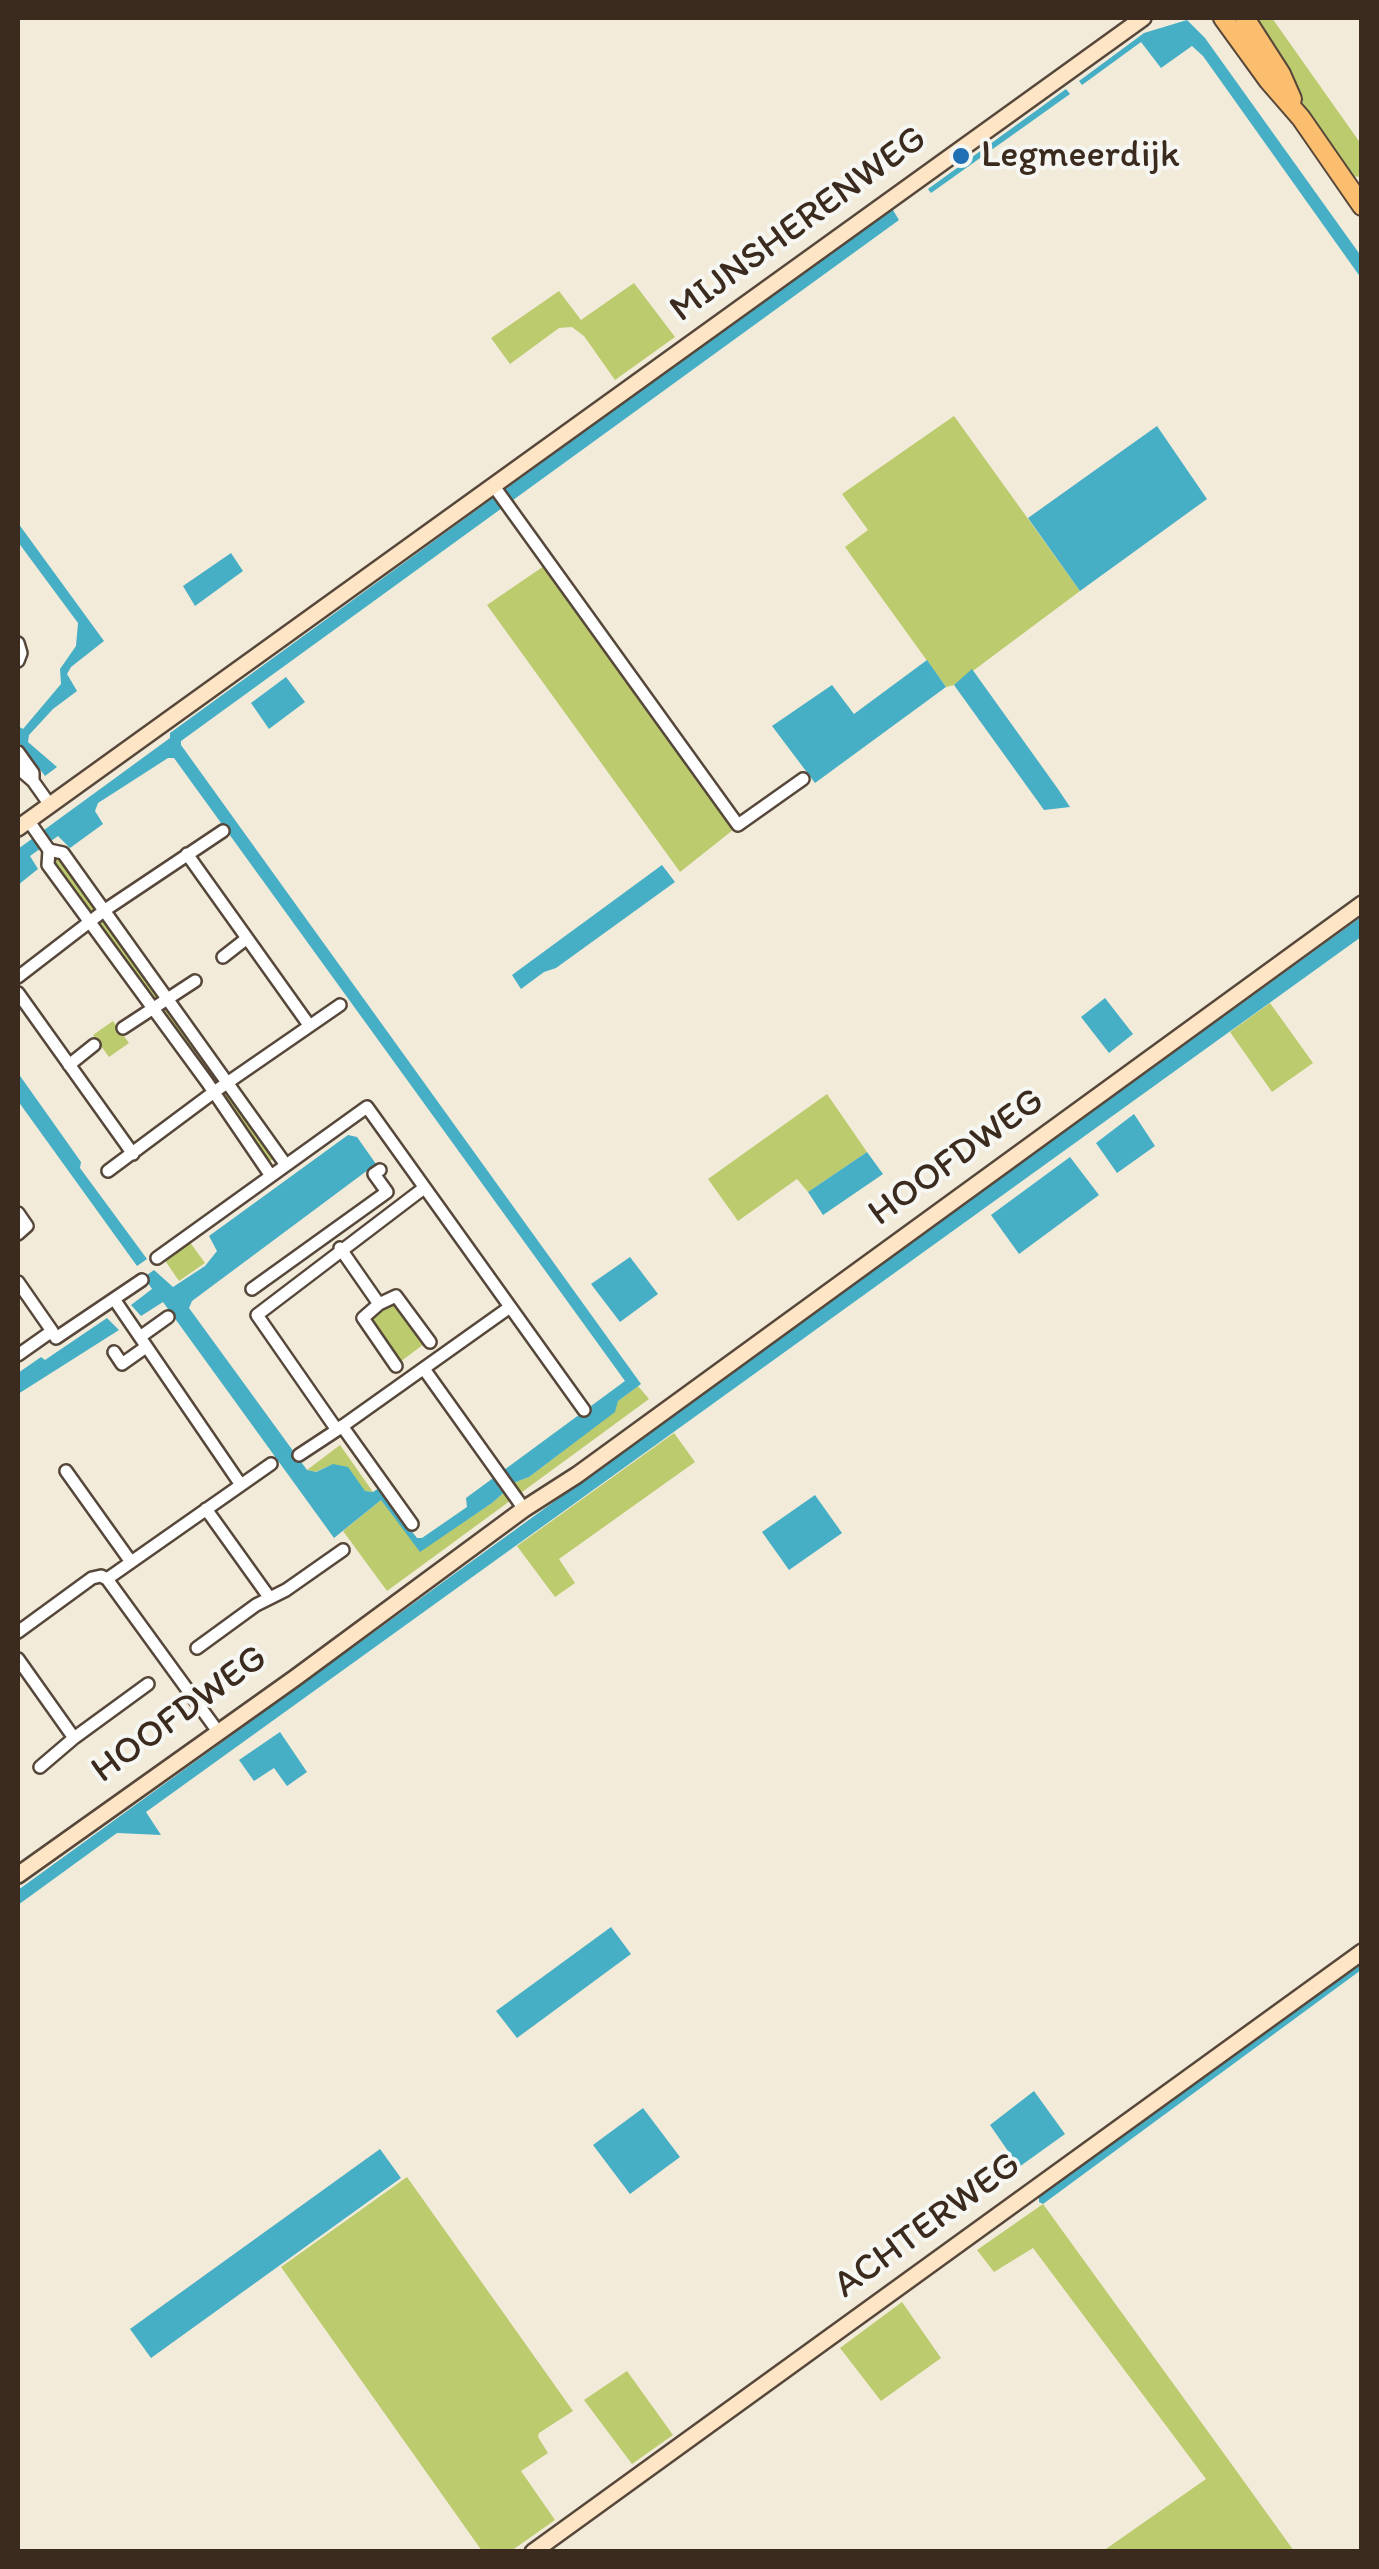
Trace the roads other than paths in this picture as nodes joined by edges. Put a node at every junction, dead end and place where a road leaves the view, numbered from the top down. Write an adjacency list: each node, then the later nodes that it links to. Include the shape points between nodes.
1 (1143, 18): 6 (street, MIJNSHERENWEG)
2 (1223, 18): 4 (main road)
3 (1245, 18): 4 (main road)
4 (1301, 118): 5 (main road)
5 (1362, 206)
6 (496, 489): 11 (street, via 738,825); 13 (street, MIJNSHERENWEG)
7 (18, 643): 8 (street)
8 (18, 660)
9 (18, 752): 12 (street)
10 (18, 768): 12 (street)
11 (804, 779)
12 (33, 781): 13 (street)
13 (50, 805): 14 (street, MIJNSHERENWEG)
14 (26, 826): 16 (street)
15 (223, 832): 17 (street)
16 (49, 849): 19 (street, via 63,853); 20 (street, via 48,865)
17 (187, 854): 19 (street); 21 (street)
18 (1362, 904): 66 (street, HOOFDWEG)
19 (105, 910): 20 (street); 26 (street)
20 (88, 923): 23 (street); 28 (street)
21 (246, 939): 22 (street); 29 (street)
22 (222, 957)
23 (18, 977)
24 (195, 980): 26 (street)
25 (18, 993): 32 (street)
26 (169, 998): 28 (street); 33 (street)
27 (340, 1005): 29 (street)
28 (152, 1007): 30 (street); 34 (street)
29 (308, 1025): 33 (street)
30 (123, 1028)
31 (94, 1045): 32 (street)
32 (69, 1065): 35 (street)
33 (228, 1083): 34 (street); 36 (street)
34 (214, 1092): 35 (street); 39 (street)
35 (132, 1154): 38 (street)
36 (286, 1165): 39 (street); 40 (street, via 367,1107)
37 (380, 1170): 47 (street, via 374,1174 387,1192)
38 (108, 1171)
39 (271, 1176): 44 (street)
40 (424, 1188): 43 (street); 50 (street)
41 (18, 1212): 42 (street, via 28,1226)
42 (18, 1234)
43 (340, 1248): 49 (street); 60 (street, via 256,1315)
44 (157, 1258)
45 (142, 1280): 48 (street)
46 (18, 1282): 52 (street)
47 (252, 1289)
48 (114, 1299): 52 (street, via 56,1338); 53 (street)
49 (380, 1304): 54 (street, via 396,1296); 57 (street, via 362,1318)
50 (510, 1307): 58 (street); 59 (street)
51 (168, 1316): 53 (street)
52 (52, 1331): 56 (street)
53 (143, 1342): 55 (street, via 122,1364); 64 (street)
54 (430, 1342)
55 (114, 1352)
56 (18, 1355)
57 (396, 1366)
58 (424, 1369): 60 (street); 66 (street)
59 (584, 1410)
60 (339, 1428): 61 (street); 67 (street)
61 (299, 1456)
62 (270, 1464): 64 (street)
63 (66, 1471): 69 (street)
64 (240, 1486): 65 (street)
65 (206, 1509): 69 (street); 71 (street)
66 (524, 1509): 76 (street, HOOFDWEG)
67 (412, 1524)
68 (343, 1550): 71 (street)
69 (131, 1562): 70 (street)
70 (107, 1579): 72 (street, via 92,1578); 76 (street)
71 (269, 1597): 73 (street)
72 (18, 1632)
73 (197, 1648)
74 (18, 1659): 77 (street)
75 (148, 1684): 77 (street)
76 (216, 1729): 79 (street, HOOFDWEG)
77 (74, 1738): 78 (street)
78 (40, 1767)
79 (18, 1876)
80 (1362, 1952): 81 (street, ACHTERWEG)
81 (533, 2552)

